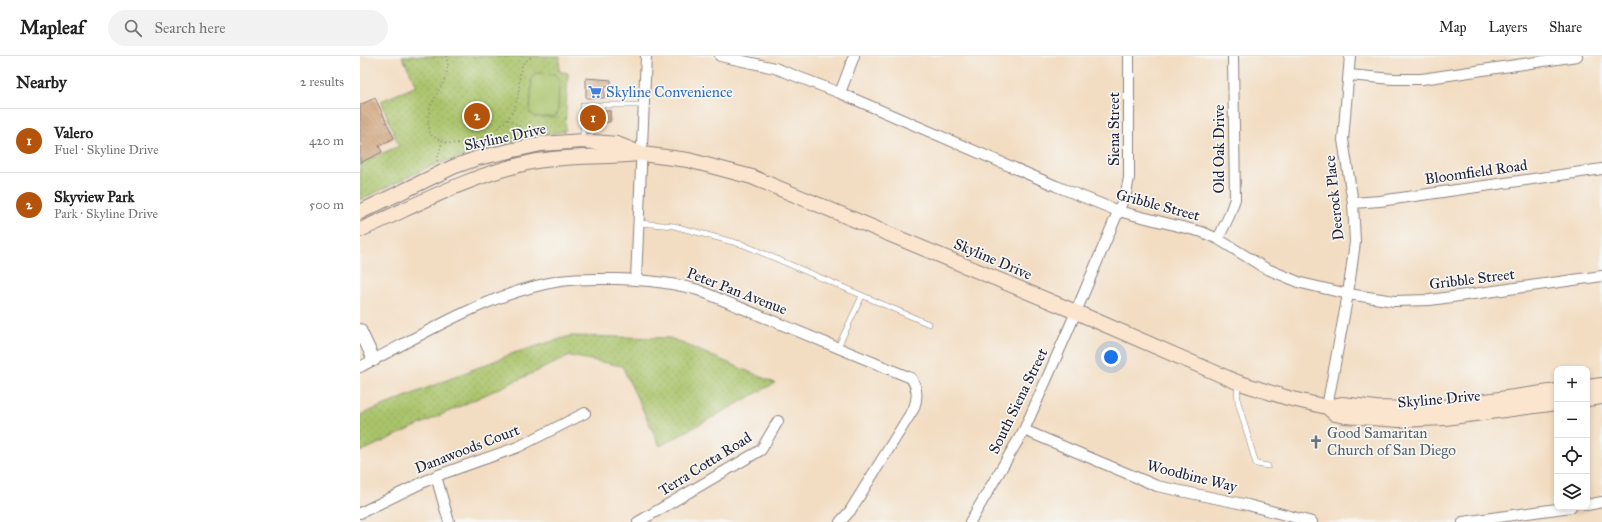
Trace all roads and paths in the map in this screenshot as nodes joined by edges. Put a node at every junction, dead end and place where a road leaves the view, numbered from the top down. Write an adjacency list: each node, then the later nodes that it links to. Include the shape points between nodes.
1 (446, 56): 16 (path, via 446,74 429,111 428,122 430,134)
2 (532, 56): 13 (path, via 523,64 516,105)
3 (646, 56): 12 (street)
4 (720, 56): 11 (street, Gribble Street, via 775,68)
5 (854, 56): 11 (street)
6 (1129, 56): 21 (street, Siena Street, via 1129,178)
7 (1233, 56): 25 (street, Old Oak Drive, via 1235,199)
8 (1350, 56): 10 (street, Deerock Place)
9 (1577, 56): 10 (street, via 1422,79)
10 (1349, 75): 20 (street, Deerock Place, via 1343,140)
11 (840, 93): 21 (street, Gribble Street)
12 (644, 105): 15 (lane, via 583,105); 17 (street)
13 (508, 120): 14 (path, via 520,127); 16 (path, via 498,129 478,139 454,145)
14 (527, 138)
15 (583, 141): 17 (main road, Skyline Drive, via 617,144); 22 (main road, Skyline Drive, via 541,144 478,158 446,170)
16 (442, 142): 18 (path)
17 (642, 154): 23 (street); 24 (main road, Skyline Drive, via 568,157 505,169 461,183); 30 (main road, Skyline Drive, via 688,160 752,177)
18 (437, 163)
19 (1602, 169): 20 (street, Bloomfield Road)
20 (1353, 203): 28 (street, Deerock Place, via 1355,242)
21 (1118, 211): 25 (street, Gribble Street, via 1202,232); 30 (street, Siena Street)
22 (360, 212)
23 (639, 222): 27 (street); 29 (lane, via 674,226 744,245)
24 (360, 230)
25 (1218, 239): 28 (street, Gribble Street, via 1265,268 1300,283)
26 (1602, 276): 28 (street, Gribble Street, via 1430,300 1394,301)
27 (636, 279): 33 (street, Peter Pan Avenue, via 672,283 698,290); 34 (street, Peter Pan Avenue, via 575,279 523,289 473,309)
28 (1348, 294): 43 (street, Deerock Place)
29 (862, 296): 31 (lane); 33 (lane)
30 (1076, 312): 36 (main road, Skyline Drive); 46 (street, South Siena Street)
31 (928, 324)
32 (360, 330): 34 (street)
33 (838, 347): 56 (street, Peter Pan Avenue, via 911,378 916,384 917,398 914,408 850,511)
34 (374, 360): 35 (street, Peter Pan Avenue)
35 (360, 367)
36 (1238, 382): 43 (main road, Skyline Drive); 47 (lane, via 1238,402 1256,464)
37 (1602, 385): 38 (main road)
38 (1590, 387)
39 (1554, 391): 43 (main road, Skyline Drive, via 1416,409 1342,404)
40 (1602, 397): 41 (main road)
41 (1590, 399)
42 (1554, 403): 43 (main road, Skyline Drive, via 1445,418 1399,420 1345,416 1335,414)
43 (1327, 408)
44 (585, 413): 48 (street, Danawoods Court, via 518,447)
45 (778, 421): 55 (street, Terra Cotta Road, via 761,450)
46 (1024, 430): 53 (street, Woodbine Way, via 1157,486); 57 (street, South Siena Street)
47 (1268, 466)
48 (436, 476): 52 (street, Danawoods Court); 54 (street)
49 (1602, 502): 50 (street)
50 (1590, 504)
51 (1554, 509): 59 (street)
52 (360, 513)
53 (1280, 517): 58 (street, Woodbine Way)
54 (450, 522)
55 (638, 522)
56 (840, 522)
57 (970, 522)
58 (1312, 522)
59 (1463, 522)

